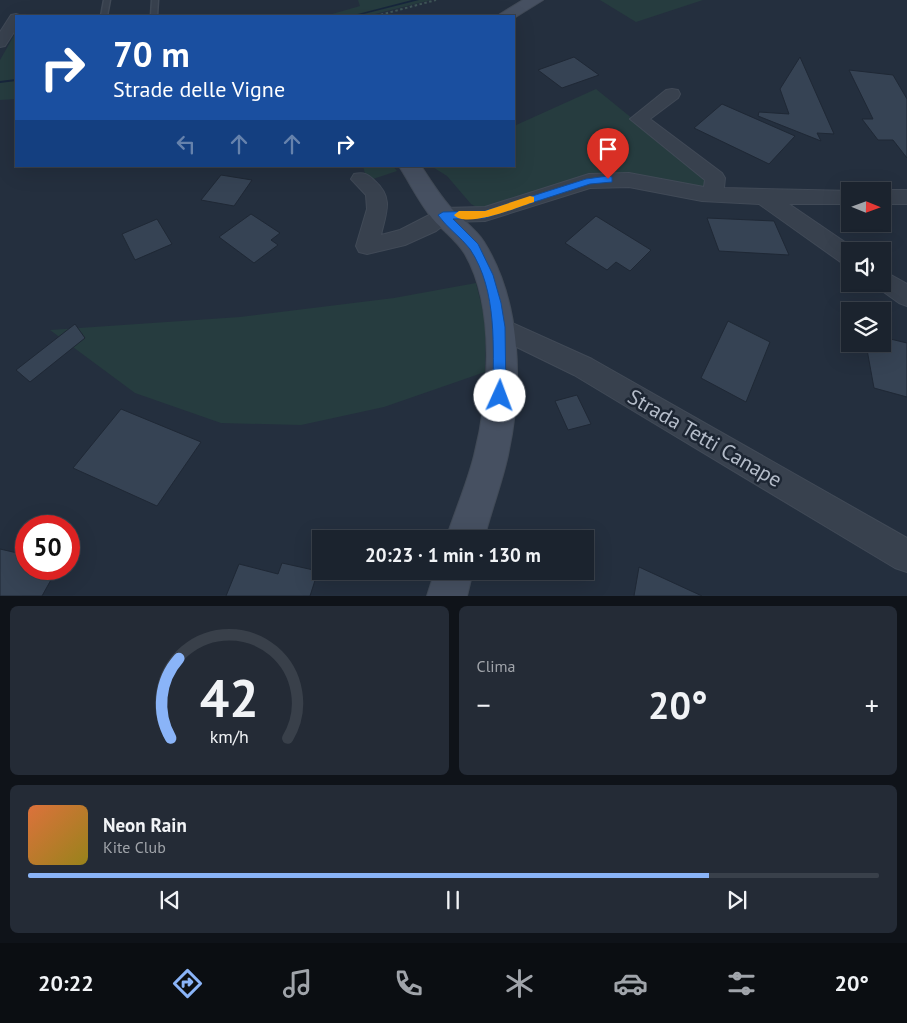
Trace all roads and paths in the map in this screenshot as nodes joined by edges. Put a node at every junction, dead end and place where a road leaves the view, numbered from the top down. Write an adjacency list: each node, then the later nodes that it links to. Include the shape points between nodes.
1 (107, 0): 5 (lane)
2 (155, 0): 6 (lane)
3 (436, 0): 7 (path)
4 (535, 0): 8 (main road)
5 (104, 15)
6 (154, 15)
7 (380, 15)
8 (508, 15)
9 (15, 20): 10 (street)
10 (0, 44)
11 (672, 94): 14 (street, via 639,119 715,178)
12 (411, 167): 19 (main road)
13 (361, 179): 19 (street, via 376,194 377,209 367,246 405,237)
14 (714, 194): 18 (street); 19 (street, via 629,180 589,181 485,214)
15 (841, 197): 18 (street)
16 (891, 197): 17 (street)
17 (907, 197)
18 (764, 198): 20 (street)
19 (443, 215): 23 (main road, via 474,247 496,303)
20 (841, 251)
21 (891, 285): 22 (street)
22 (907, 296)
23 (499, 327): 24 (main road, via 500,396 491,454); 25 (street, Strada Tetti Canape, via 583,368)
24 (468, 530)
25 (907, 556)
26 (451, 580): 27 (main road)
27 (447, 596)

